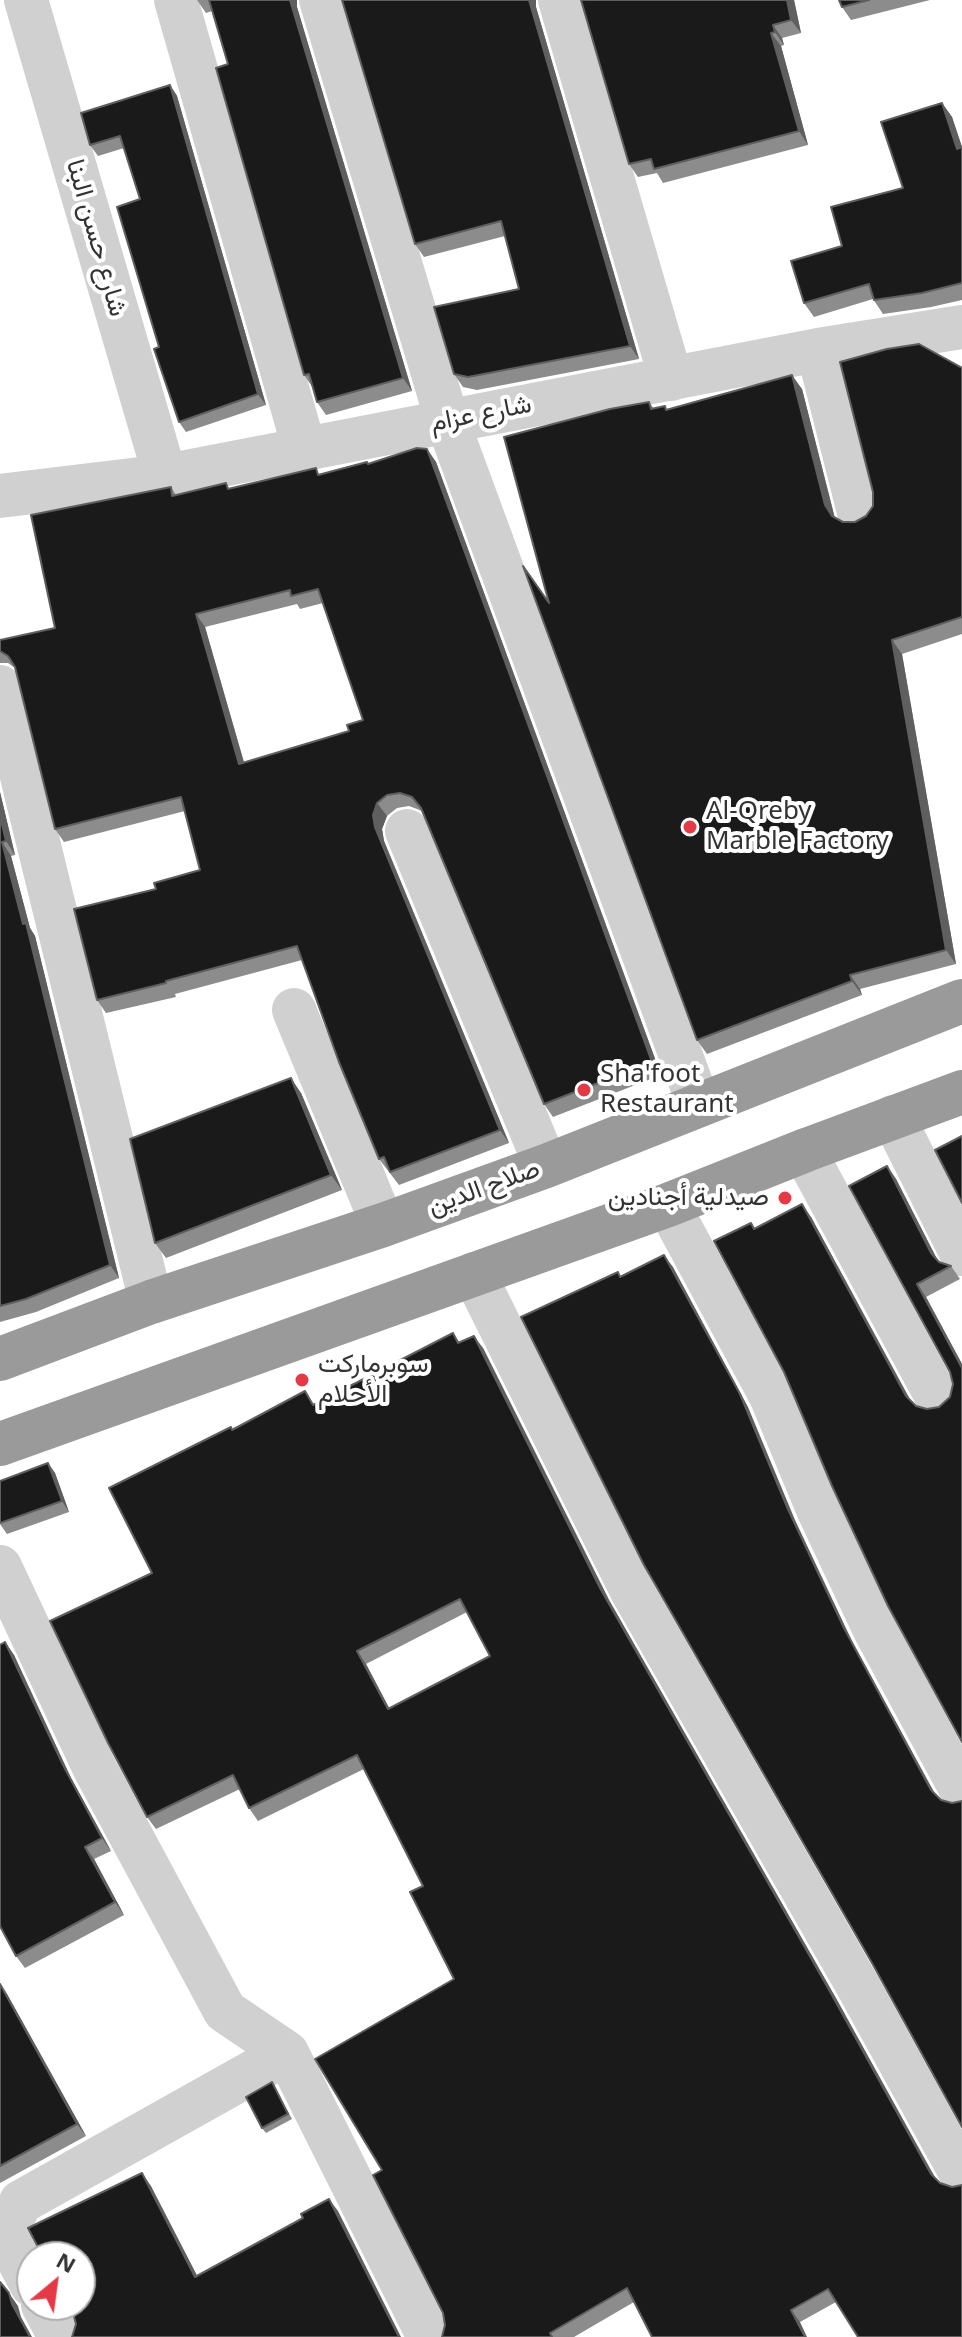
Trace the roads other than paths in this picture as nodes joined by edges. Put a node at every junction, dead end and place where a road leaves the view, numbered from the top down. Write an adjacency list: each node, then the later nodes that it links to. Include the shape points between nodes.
1 (26, 0): 10 (street, شارع حسن البنا)
2 (176, 0): 9 (street)
3 (321, 0): 8 (street)
4 (560, 0): 7 (street)
5 (960, 335): 6 (street, شارع عزام)
6 (818, 350): 7 (street, شارع عزام); 12 (street)
7 (671, 379): 8 (street, شارع عزام)
8 (447, 420): 9 (street, شارع عزام); 18 (street)
9 (305, 451): 10 (street, شارع عزام)
10 (165, 476): 11 (street, شارع عزام)
11 (0, 496)
12 (859, 512)
13 (0, 687): 26 (street)
14 (407, 831): 21 (street)
15 (962, 1001): 18 (highway, صلاح الدين)
16 (294, 1010): 23 (street)
17 (962, 1092): 19 (highway)
18 (699, 1105): 21 (highway, صلاح الدين)
19 (893, 1117): 20 (highway); 24 (street)
20 (806, 1150): 22 (highway); 28 (street)
21 (546, 1166): 23 (highway, صلاح الدين)
22 (668, 1205): 25 (highway); 31 (street, via 771,1396 875,1630)
23 (383, 1225): 26 (highway, صلاح الدين)
24 (962, 1254)
25 (474, 1274): 29 (highway); 33 (street, via 631,1589)
26 (151, 1302): 27 (highway, صلاح الدين)
27 (0, 1359)
28 (937, 1397)
29 (0, 1444)
30 (0, 1567): 32 (street, via 94,1767 225,2011)
31 (962, 1791)
32 (287, 2053): 34 (street, via 21,2202 12,2219 10,2244); 35 (street)
33 (962, 2175)
34 (16, 2255)
35 (429, 2337)

